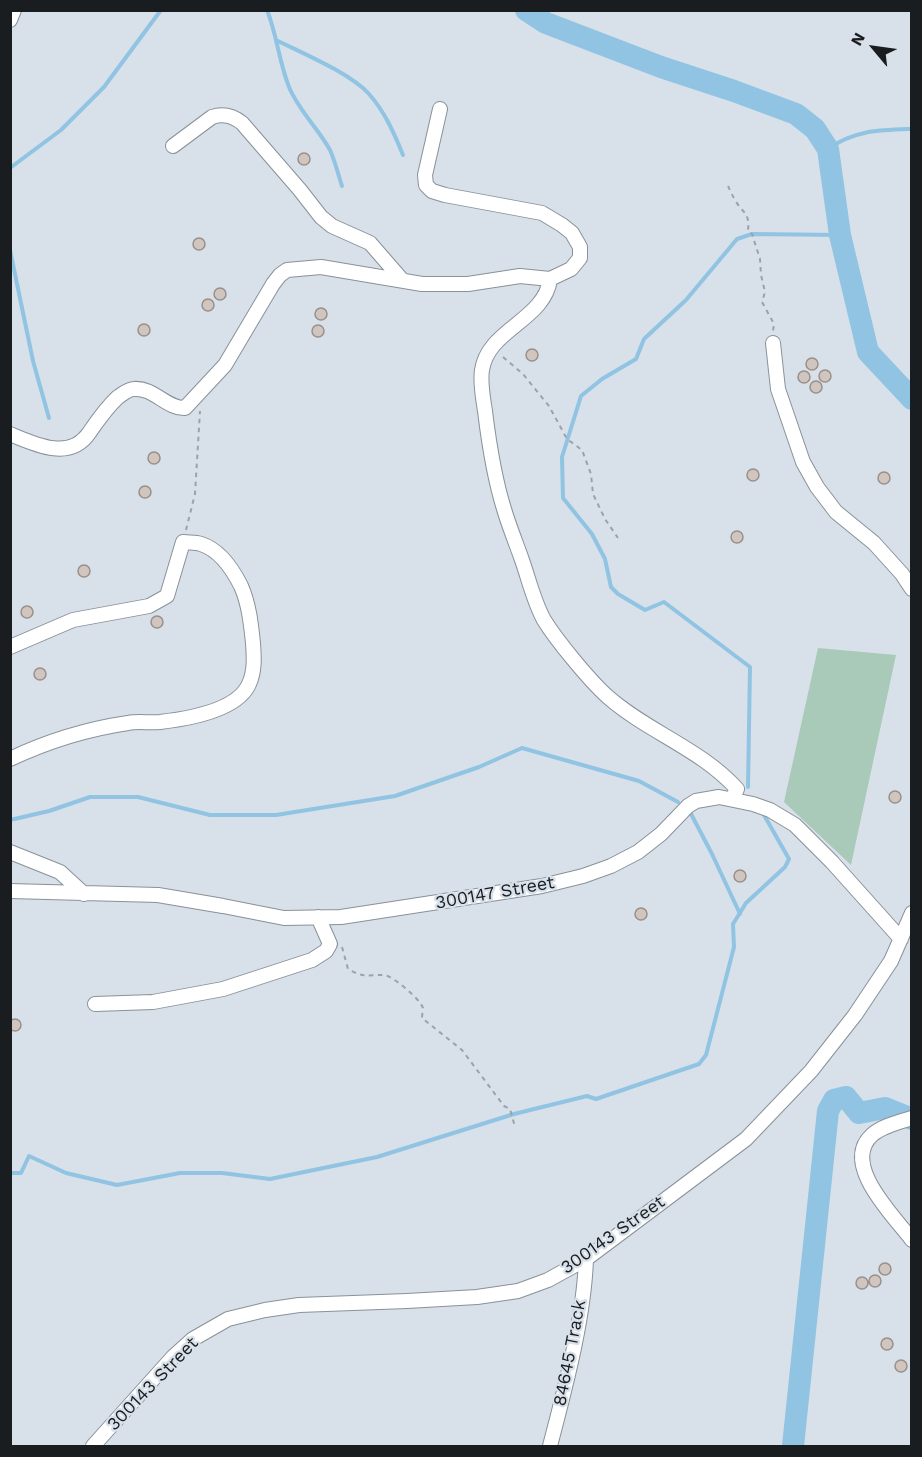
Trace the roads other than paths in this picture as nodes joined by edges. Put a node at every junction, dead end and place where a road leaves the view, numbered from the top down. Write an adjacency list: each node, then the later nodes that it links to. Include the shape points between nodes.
1 (14, 10): 2 (street)
2 (10, 20)
3 (440, 109): 5 (street, via 426,185 445,195 542,213 562,225 579,243 580,258 571,269)
4 (173, 146): 6 (street, via 212,117 220,114 235,118 321,217 370,243)
5 (550, 279): 6 (street, via 520,276 468,284); 12 (street, via 543,300 486,355 481,375 503,508 544,620 606,695 728,779 737,789)
6 (403, 281): 8 (street, via 321,267 283,272 225,365 187,406 181,408 151,392 133,388 112,402 85,439 69,449 47,448)
7 (773, 345): 9 (street, via 778,389 803,462 817,487 836,512 874,543)
8 (10, 434)
9 (912, 589)
10 (10, 647): 11 (street, via 74,620 160,601 167,596 183,542 202,544 225,560 244,592 255,662 243,693 214,711 169,721 131,722 94,729 54,740)
11 (10, 759)
12 (732, 799): 17 (street, 300147 Street, via 696,801 638,852 584,876 414,906); 18 (street, 300147 Street, via 770,810 795,825)
13 (10, 852): 15 (street, via 60,873)
14 (10, 891): 15 (street, 300147 Street)
15 (84, 894): 17 (street, 300147 Street, via 158,896 284,918)
16 (912, 913): 18 (street, 300143 Street)
17 (318, 917): 19 (street, via 330,944 312,960 223,989 153,1002)
18 (901, 939): 22 (street, 300143 Street, via 855,1015 812,1071 746,1139)
19 (95, 1004)
20 (912, 1118): 21 (street, via 874,1133 867,1141 862,1161 865,1176)
21 (912, 1240)
22 (586, 1259): 23 (street, 300143 Street, via 518,1291 431,1300 299,1305 228,1320 193,1339 173,1357); 24 (street, 84645 Track, via 574,1342)
23 (93, 1446)
24 (550, 1446)

